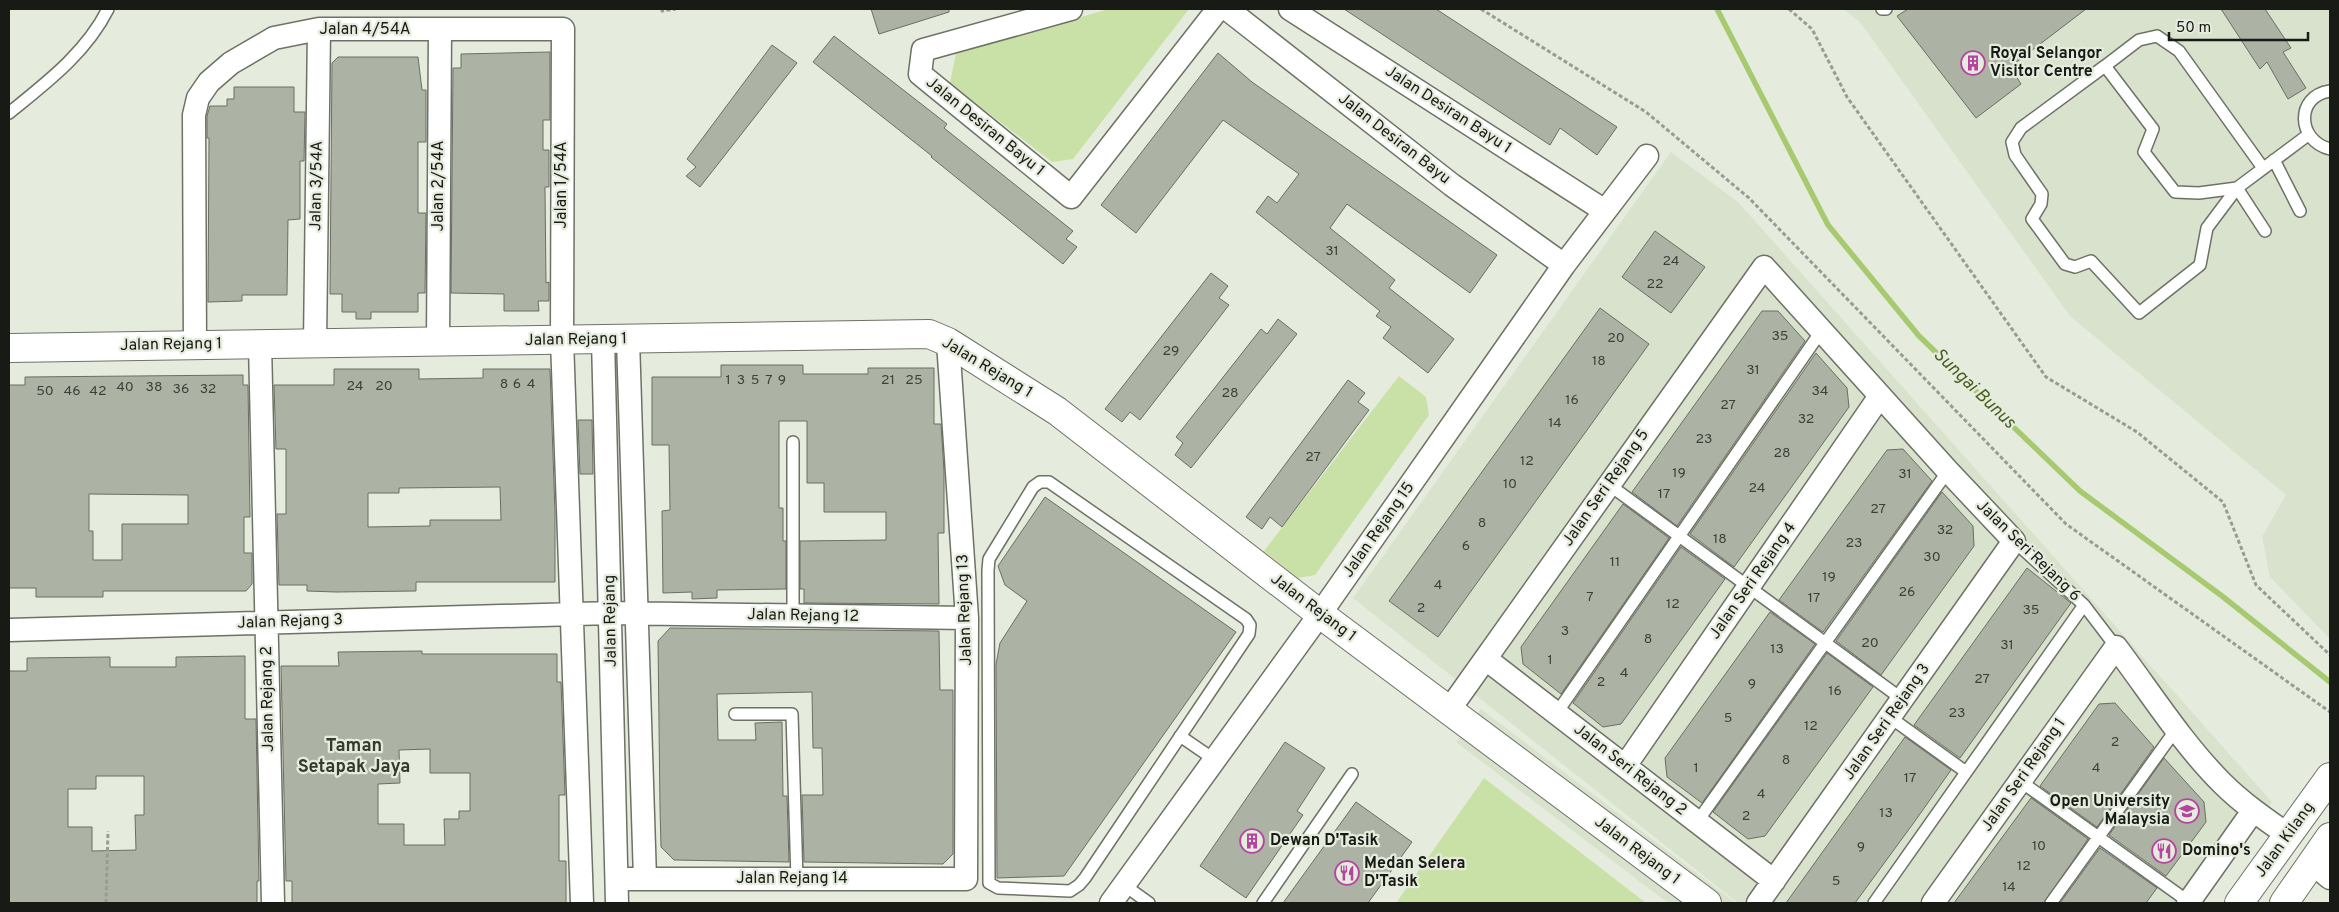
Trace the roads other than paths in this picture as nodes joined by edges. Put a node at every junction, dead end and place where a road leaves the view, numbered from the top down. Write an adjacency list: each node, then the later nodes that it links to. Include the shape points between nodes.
1 (108, 9): 13 (lane, via 97,30 58,73)
2 (1071, 9): 3 (street, Jalan Desiran Bayu 1, via 923,50 920,74 1071,197)
3 (1218, 9)
4 (1227, 9): 23 (street, Jalan Desiran Bayu, via 1452,184)
5 (1290, 9): 20 (street, Jalan Desiran Bayu 1)
6 (1882, 9): 7 (lane)
7 (1886, 9)
8 (318, 29): 9 (street, Jalan 4/54A); 31 (street, Jalan 3/54A); 32 (street, Jalan 4/54A, via 274,38 231,63 209,82 198,98 194,116)
9 (440, 30): 10 (street, Jalan 4/54A); 28 (street, Jalan 2/54A)
10 (563, 30): 27 (street, Jalan 1/54A)
11 (2105, 66): 18 (lane, via 2139,40 2158,36 2179,51); 19 (lane, via 2153,129 2144,152 2175,192 2198,194); 19 (lane, via 2021,128 2012,142 2015,155 2042,194 2041,204 2032,219 2066,264 2075,267 2091,261 2139,313 2200,265 2207,228)
12 (2330, 91): 14 (lane, via 2318,95 2306,109)
13 (9, 113)
14 (2308, 135): 15 (lane, via 2322,147); 17 (lane)
15 (2330, 149)
16 (1647, 156): 20 (street, Jalan Rejang 15)
17 (2274, 160): 18 (lane); 21 (lane)
18 (2263, 168): 19 (lane)
19 (2237, 188): 22 (lane)
20 (1605, 211): 23 (street, Jalan Rejang 15)
21 (2300, 211)
22 (2265, 231)
23 (1564, 265): 45 (street, Jalan Rejang 15)
24 (1764, 267): 25 (street, Jalan Seri Rejang 6); 37 (street, Jalan Seri Rejang 5)
25 (1822, 330): 34 (street, Jalan Seri Rejang 6); 38 (lane)
26 (616, 339): 27 (street, Jalan Rejang 1); 29 (street, Jalan Rejang 1, via 929,334); 42 (street, Jalan Rejang); 44 (street)
27 (562, 340): 28 (street, Jalan Rejang 1); 43 (street, Jalan 1/54A)
28 (438, 342): 31 (street, Jalan Rejang 1)
29 (948, 342): 45 (street, Jalan Rejang 1, via 1057,411); 47 (street, Jalan Rejang 13)
30 (260, 344): 31 (street, Jalan Rejang 1); 32 (street, Jalan Rejang 1); 48 (street, Jalan Rejang 2)
31 (316, 344)
32 (195, 345): 33 (street, Jalan Rejang 1)
33 (9, 348)
34 (1880, 396): 36 (street, Jalan Seri Rejang 6); 40 (street, Jalan Seri Rejang 4)
35 (794, 442): 46 (lane)
36 (1948, 471): 39 (street, Jalan Seri Rejang 6); 50 (lane)
37 (1608, 484): 38 (lane); 52 (street, Jalan Seri Rejang 5)
38 (1678, 536): 40 (lane); 56 (lane)
39 (2014, 540): 41 (lane, Jalan Seri Rejang 6); 53 (street, Jalan Seri Rejang 3)
40 (1749, 587): 50 (lane); 60 (street, Jalan Seri Rejang 4)
41 (2084, 605): 51 (lane, Jalan Seri Rejang 6); 61 (lane)
42 (611, 613): 43 (street, Jalan Rejang 3); 44 (street, Jalan Rejang 12); 71 (street, Jalan Rejang)
43 (572, 614): 48 (street, Jalan Rejang 3); 81 (street, Jalan 1/54A)
44 (638, 614): 46 (street, Jalan Rejang 12); 72 (street)
45 (1320, 614): 54 (street, Jalan Rejang 1); 59 (street, Jalan Rejang 15)
46 (794, 616): 47 (street, Jalan Rejang 12)
47 (967, 618): 74 (street, Jalan Rejang 13)
48 (266, 622): 49 (street, Jalan Rejang 3); 80 (street, Jalan Rejang 2)
49 (9, 630)
50 (1824, 641): 53 (lane); 66 (lane)
51 (2116, 647): 57 (street, Jalan Seri Rejang 6); 64 (street, Jalan Seri Rejang 1)
52 (1486, 659): 54 (street, Jalan Seri Rejang 5); 56 (street, Jalan Seri Rejang 2)
53 (1896, 708): 61 (lane); 75 (street, Jalan Seri Rejang 3)
54 (1449, 710): 85 (street, Jalan Rejang 1)
55 (735, 714): 73 (lane, via 792,714)
56 (1556, 714): 60 (street, Jalan Seri Rejang 2)
57 (2177, 728): 65 (street, Jalan Seri Rejang 6, via 2222,783); 68 (lane)
58 (1180, 736): 58 (lane, via 1079,885 1070,891 998,888 988,883 988,570 990,559 1033,487 1040,482 1049,482 1246,619 1250,625 1249,634); 59 (lane)
59 (1214, 760): 76 (street, Jalan Rejang 15)
60 (1625, 766): 66 (street, Jalan Seri Rejang 2)
61 (1966, 772): 86 (lane)
62 (1352, 774): 84 (lane)
63 (2330, 777): 67 (street, Jalan Kilang)
64 (2020, 781): 68 (lane); 77 (street, Jalan Seri Rejang 1)
65 (2253, 811): 67 (street, Jalan Seri Rejang 6); 79 (street)
66 (1696, 822): 75 (street, Jalan Seri Rejang 2)
67 (2288, 836): 88 (street, Jalan Kilang)
68 (2099, 837): 79 (lane); 87 (lane)
69 (2330, 837): 70 (street)
70 (2321, 871): 89 (street)
71 (617, 879): 72 (street, Jalan Rejang 14); 82 (street, Jalan Rejang)
72 (645, 879): 73 (street, Jalan Rejang 14)
73 (796, 879): 74 (street, Jalan Rejang 14)
74 (966, 879)
75 (1774, 881): 78 (street, Jalan Seri Rejang 3)
76 (1117, 894): 83 (lane)
77 (1941, 901)
78 (1761, 902)
79 (2188, 902)
80 (273, 903)
81 (582, 903)
82 (617, 903)
83 (1149, 903)
84 (1263, 903)
85 (1707, 903)
86 (1874, 903)
87 (2051, 903)
88 (2239, 903)
89 (2284, 903)

